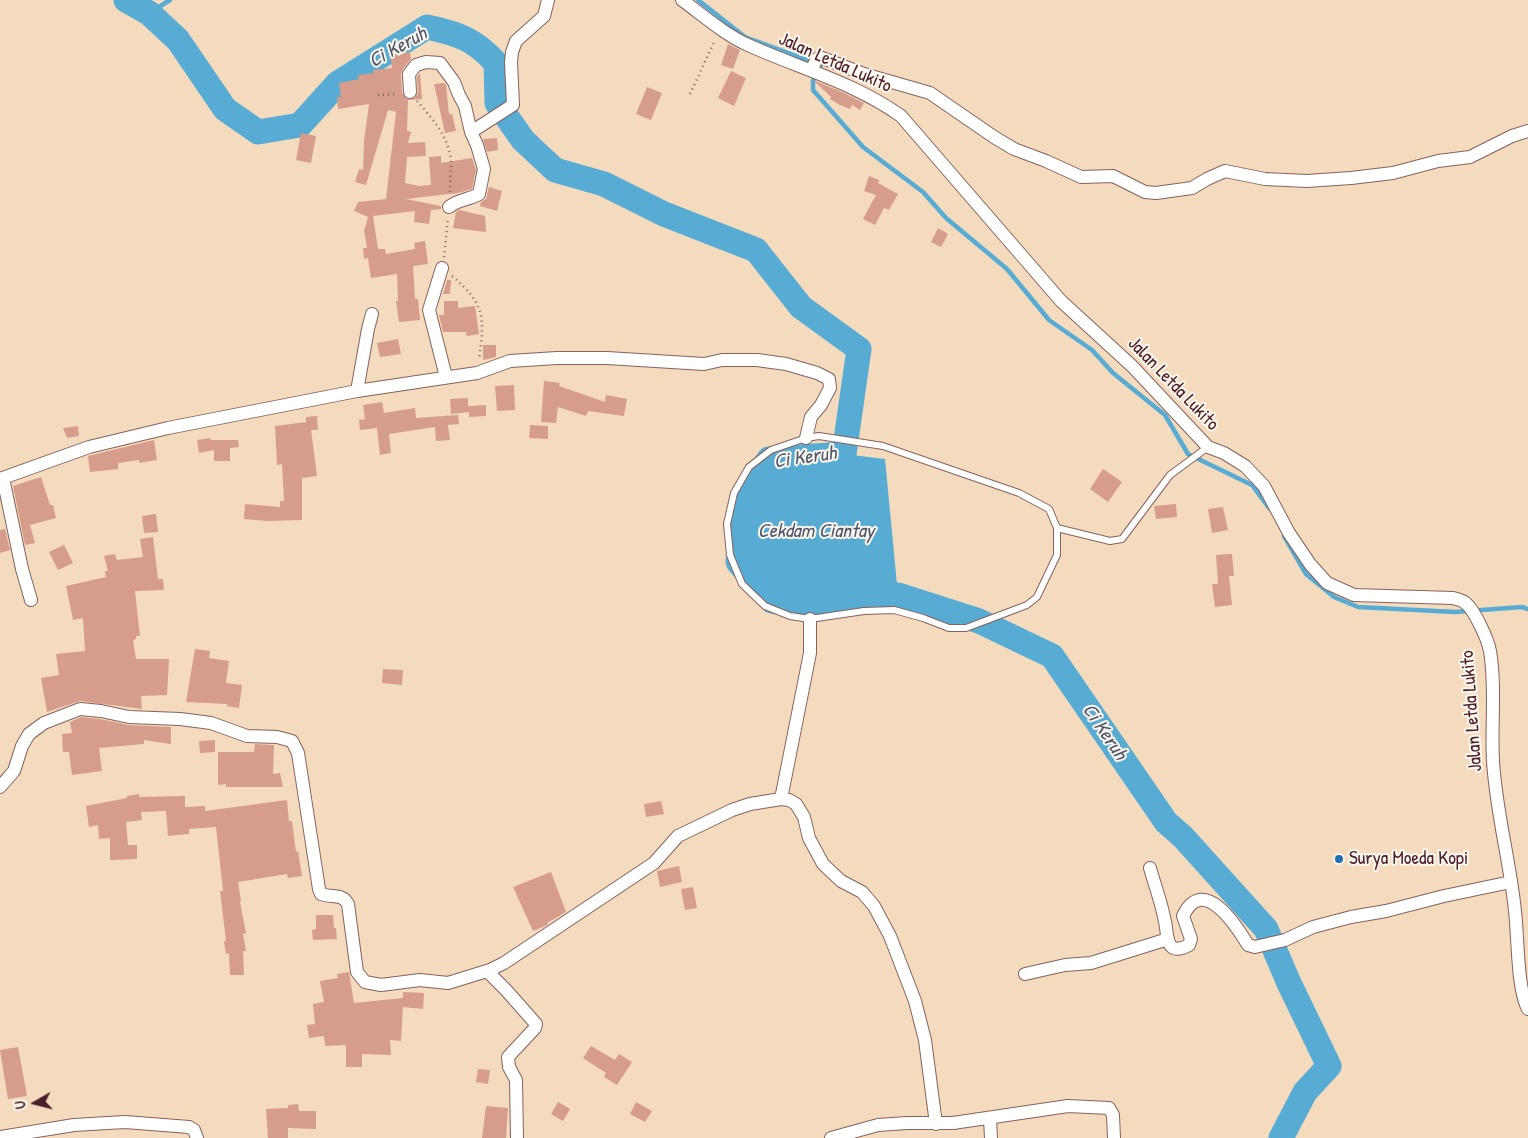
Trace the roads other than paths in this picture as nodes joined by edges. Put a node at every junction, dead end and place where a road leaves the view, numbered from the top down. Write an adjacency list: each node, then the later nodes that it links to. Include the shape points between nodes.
1 (548, 0): 6 (street, via 544,16 516,41 512,52 513,105)
2 (682, 0): 3 (street, Jalan Letda Lukito, via 720,30 747,44)
3 (816, 68): 5 (street, via 820,57 930,93 1007,145 1081,177 1113,176 1151,193 1192,188 1225,171 1264,179 1307,181 1393,173 1438,161 1470,157); 13 (street, Jalan Letda Lukito, via 901,116 1061,301 1132,366)
4 (410, 92): 6 (street, via 409,74 416,64 440,63 454,82 465,106)
5 (1528, 131)
6 (471, 132): 7 (street, via 484,169 482,185 479,194 456,201)
7 (449, 207)
8 (442, 268): 10 (street, via 429,310)
9 (372, 314): 11 (street)
10 (446, 377): 11 (street); 12 (street, via 477,373 510,361 557,358 704,364 739,359 773,361 830,379 830,388 811,417)
11 (357, 391): 14 (street, via 89,447)
12 (813, 437): 15 (lane, via 883,446 1019,493 1049,509); 17 (lane, via 772,450 749,467 734,493 727,524 730,555 742,584 766,606)
13 (1205, 449): 15 (lane, via 1170,475 1122,539 1110,541); 21 (street, Jalan Letda Lukito, via 1224,453 1246,466 1264,486 1289,533 1327,583 1354,595 1453,598 1468,606 1490,650 1493,761)
14 (2, 479): 16 (street)
15 (1057, 528): 17 (lane, via 1057,555 1037,597 1027,605 975,625 949,628 894,610 864,611)
16 (31, 600)
17 (810, 620): 19 (street, via 810,653)
18 (0, 787): 23 (street, via 14,771 29,734 44,723 80,709 129,718 211,723 247,736 292,741 298,753 319,889 321,894 342,897 348,904 357,972 366,982 381,985 420,980 448,983)
19 (781, 799): 23 (street, via 732,810 678,836 654,863 504,963); 27 (street, via 796,804 823,864 841,881 862,892 874,906 890,936 915,1001 925,1040)
20 (1150, 868): 22 (street)
21 (1511, 882): 22 (street, via 1351,917 1255,947 1248,945 1224,911 1204,899 1185,911 1183,916 1191,939 1189,945 1175,948); 25 (street, Jalan Letda Lukito)
22 (1168, 939): 24 (street, via 1092,963)
23 (487, 971): 30 (street, via 536,1024 508,1057 516,1080)
24 (1025, 974)
25 (1528, 1009)
26 (990, 1118): 27 (street); 32 (street); 33 (street, via 1068,1106 1106,1108 1112,1111)
27 (936, 1124): 31 (street, via 878,1125)
28 (0, 1137): 29 (street, via 74,1125 125,1122 188,1127 194,1130)
29 (196, 1138)
30 (517, 1138)
31 (831, 1138)
32 (991, 1138)
33 (1114, 1138)

